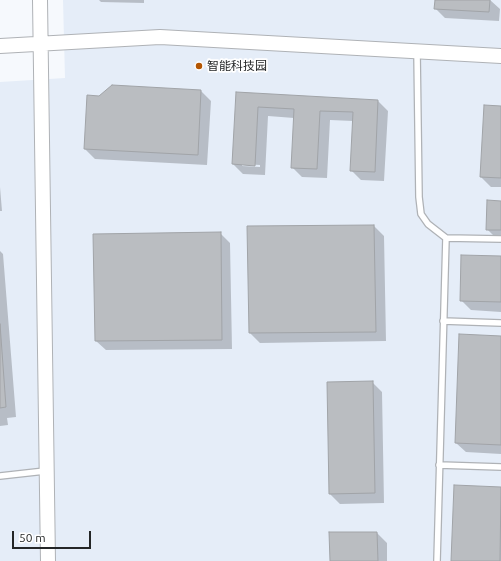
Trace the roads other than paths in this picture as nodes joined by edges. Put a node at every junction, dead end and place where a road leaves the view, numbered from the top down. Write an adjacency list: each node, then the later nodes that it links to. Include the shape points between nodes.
1 (40, 0): 2 (street)
2 (41, 43): 3 (street); 4 (street, via 160,38); 12 (street)
3 (0, 46)
4 (417, 51): 5 (street); 6 (lane, via 421,214 428,224)
5 (501, 56)
6 (446, 238): 7 (lane); 8 (lane)
7 (501, 239)
8 (443, 321): 9 (lane); 10 (lane)
9 (501, 322)
10 (439, 464): 11 (lane); 15 (lane)
11 (501, 466)
12 (46, 471): 13 (lane); 14 (street)
13 (0, 476)
14 (48, 561)
15 (436, 561)

